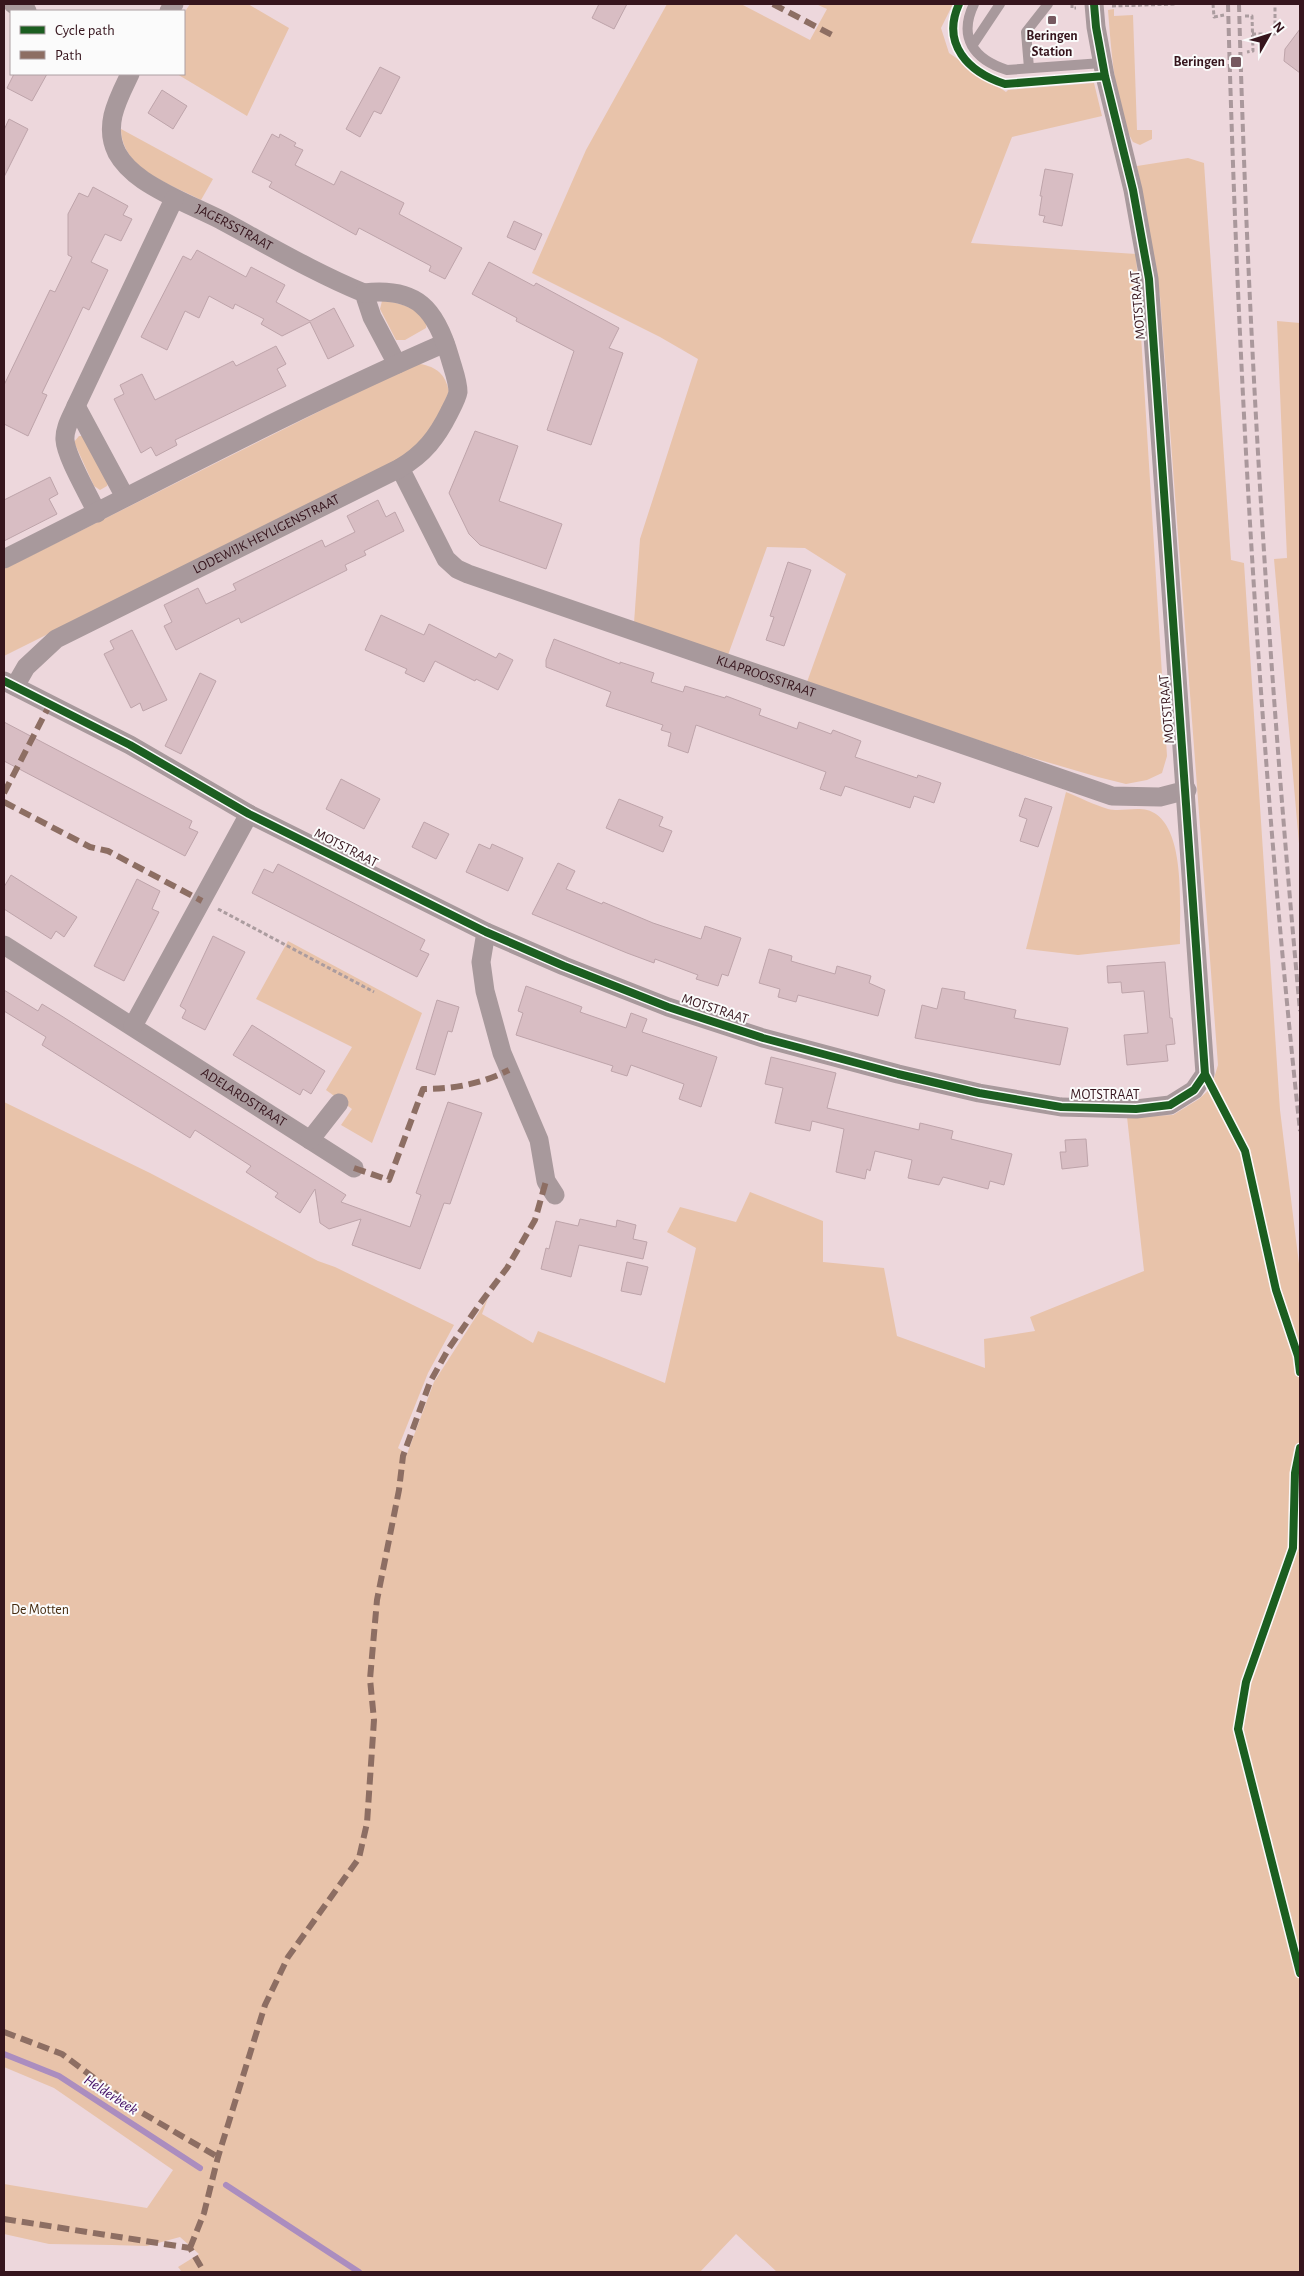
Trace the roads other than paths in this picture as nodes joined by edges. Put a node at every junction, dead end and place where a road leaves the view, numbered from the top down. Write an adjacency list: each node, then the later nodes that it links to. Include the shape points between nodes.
1 (13, 4): 6 (street)
2 (974, 4): 7 (lane, via 966,23)
3 (1000, 4): 7 (lane)
4 (1048, 4): 9 (lane, via 1026,32)
5 (1094, 5): 8 (street, MOTSTRAAT)
6 (25, 10)
7 (972, 46): 9 (lane, via 997,67 1007,70)
8 (1102, 63): 9 (lane); 21 (street, MOTSTRAAT, via 1133,190 1150,279 1171,604)
9 (1029, 68)
10 (130, 75): 11 (street, JAGERSSTRAAT, via 113,112 112,141 128,168)
11 (174, 199): 12 (street, JAGERSSTRAAT); 15 (street)
12 (364, 293): 13 (street, LODEWIJK HEYLIGENSTRAAT, via 392,291 417,300 436,320); 14 (street, via 372,317)
13 (446, 344): 14 (street); 16 (street, LODEWIJK HEYLIGENSTRAAT, via 458,393 438,435 425,451)
14 (397, 364): 17 (street)
15 (76, 406): 17 (street); 18 (street, via 65,441)
16 (400, 468): 20 (street, LODEWIJK HEYLIGENSTRAAT, via 56,639); 21 (street, KLAPROOSSTRAAT, via 446,559 468,574 1112,796 1160,797)
17 (126, 497): 18 (street)
18 (97, 513): 19 (street)
19 (4, 560)
20 (9, 684): 22 (street, MOTSTRAAT, via 130,745)
21 (1187, 790): 23 (street, MOTSTRAAT, via 1205,1074 1194,1090 1170,1105 1061,1107 979,1093 898,1074 763,1038 668,1007)
22 (249, 814): 23 (street, MOTSTRAAT); 25 (street)
23 (486, 932): 29 (street, via 481,962 485,991 502,1053 539,1140 546,1181)
24 (4, 945): 25 (street, ADELARDSTRAAT)
25 (132, 1026): 27 (street, ADELARDSTRAAT)
26 (339, 1103): 27 (street)
27 (310, 1140): 28 (street, ADELARDSTRAAT)
28 (354, 1168)
29 (555, 1195)

